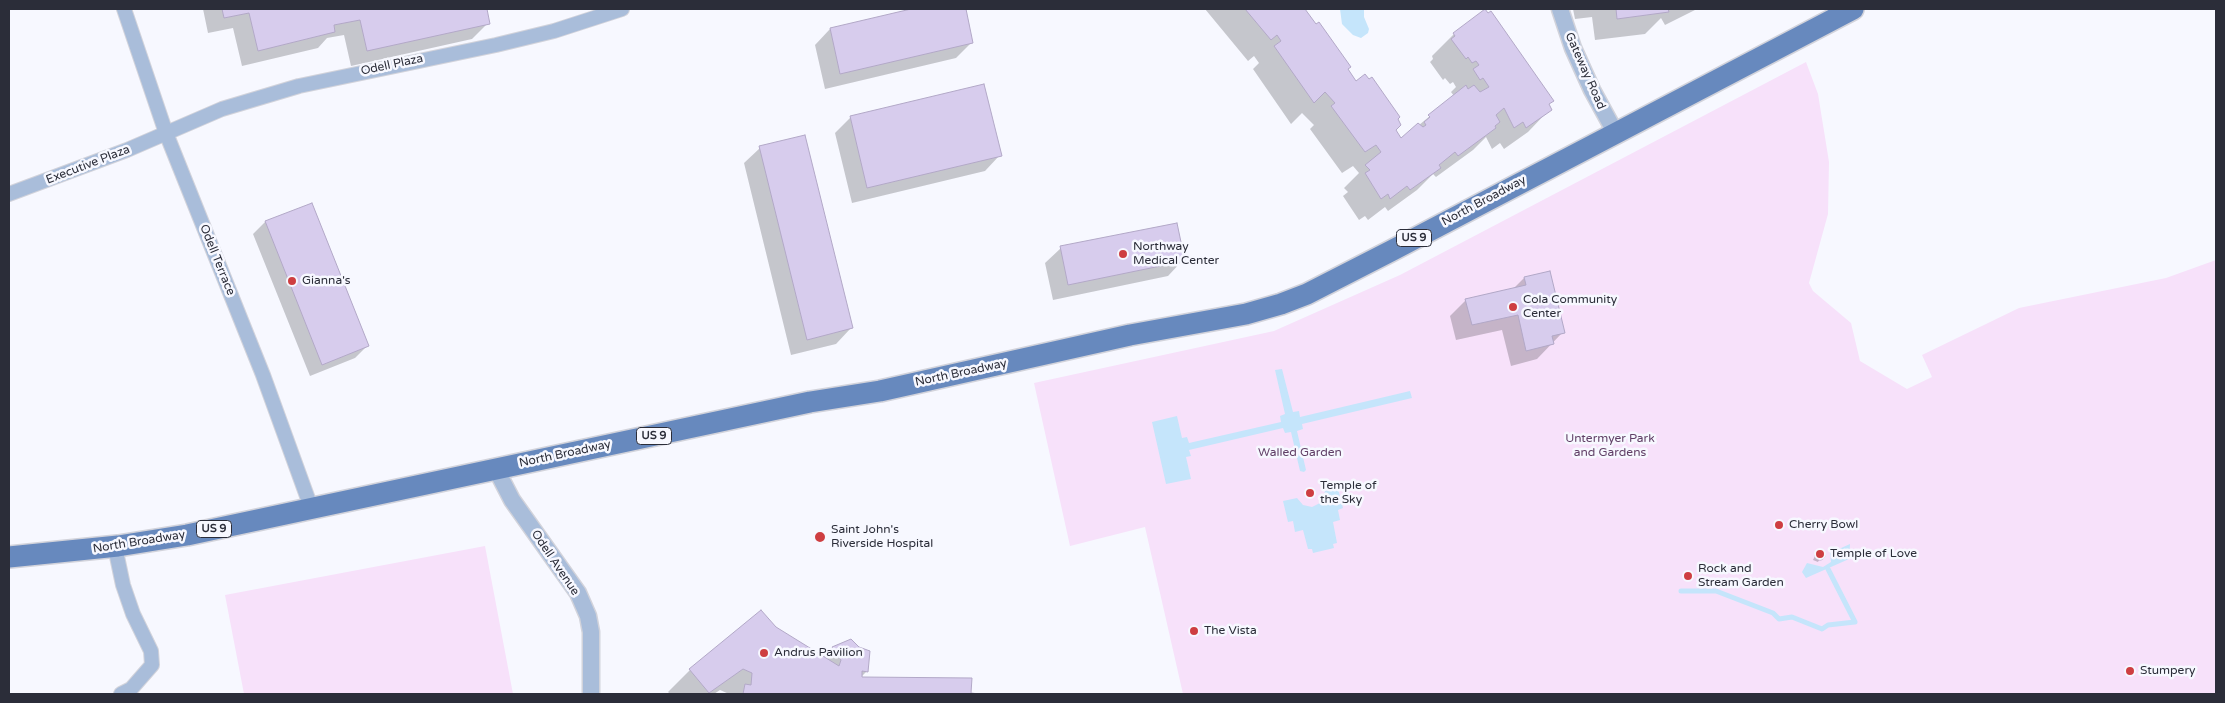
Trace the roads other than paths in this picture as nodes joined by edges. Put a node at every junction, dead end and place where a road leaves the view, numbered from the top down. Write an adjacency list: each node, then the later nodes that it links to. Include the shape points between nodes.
1 (124, 9): 6 (street, Odell Terrace)
2 (622, 9): 6 (street, Odell Plaza, via 496,45 298,86 222,109)
3 (1560, 9): 5 (street, Gateway Road, via 1573,48)
4 (1853, 9): 5 (main road, North Broadway / US 9)
5 (1615, 132): 8 (main road, North Broadway / US 9, via 1383,255 1281,304 1246,314)
6 (166, 133): 7 (street, Executive Plaza); 9 (street, Odell Terrace, via 263,375)
7 (9, 194)
8 (496, 469): 9 (main road, North Broadway / US 9); 13 (street, Odell Avenue, via 512,500 578,593 588,616)
9 (312, 510): 10 (main road, North Broadway / US 9)
10 (115, 547): 11 (main road, North Broadway / US 9); 12 (street, via 123,585 151,651 152,665 131,689)
11 (9, 557)
12 (121, 694)
13 (591, 694)

